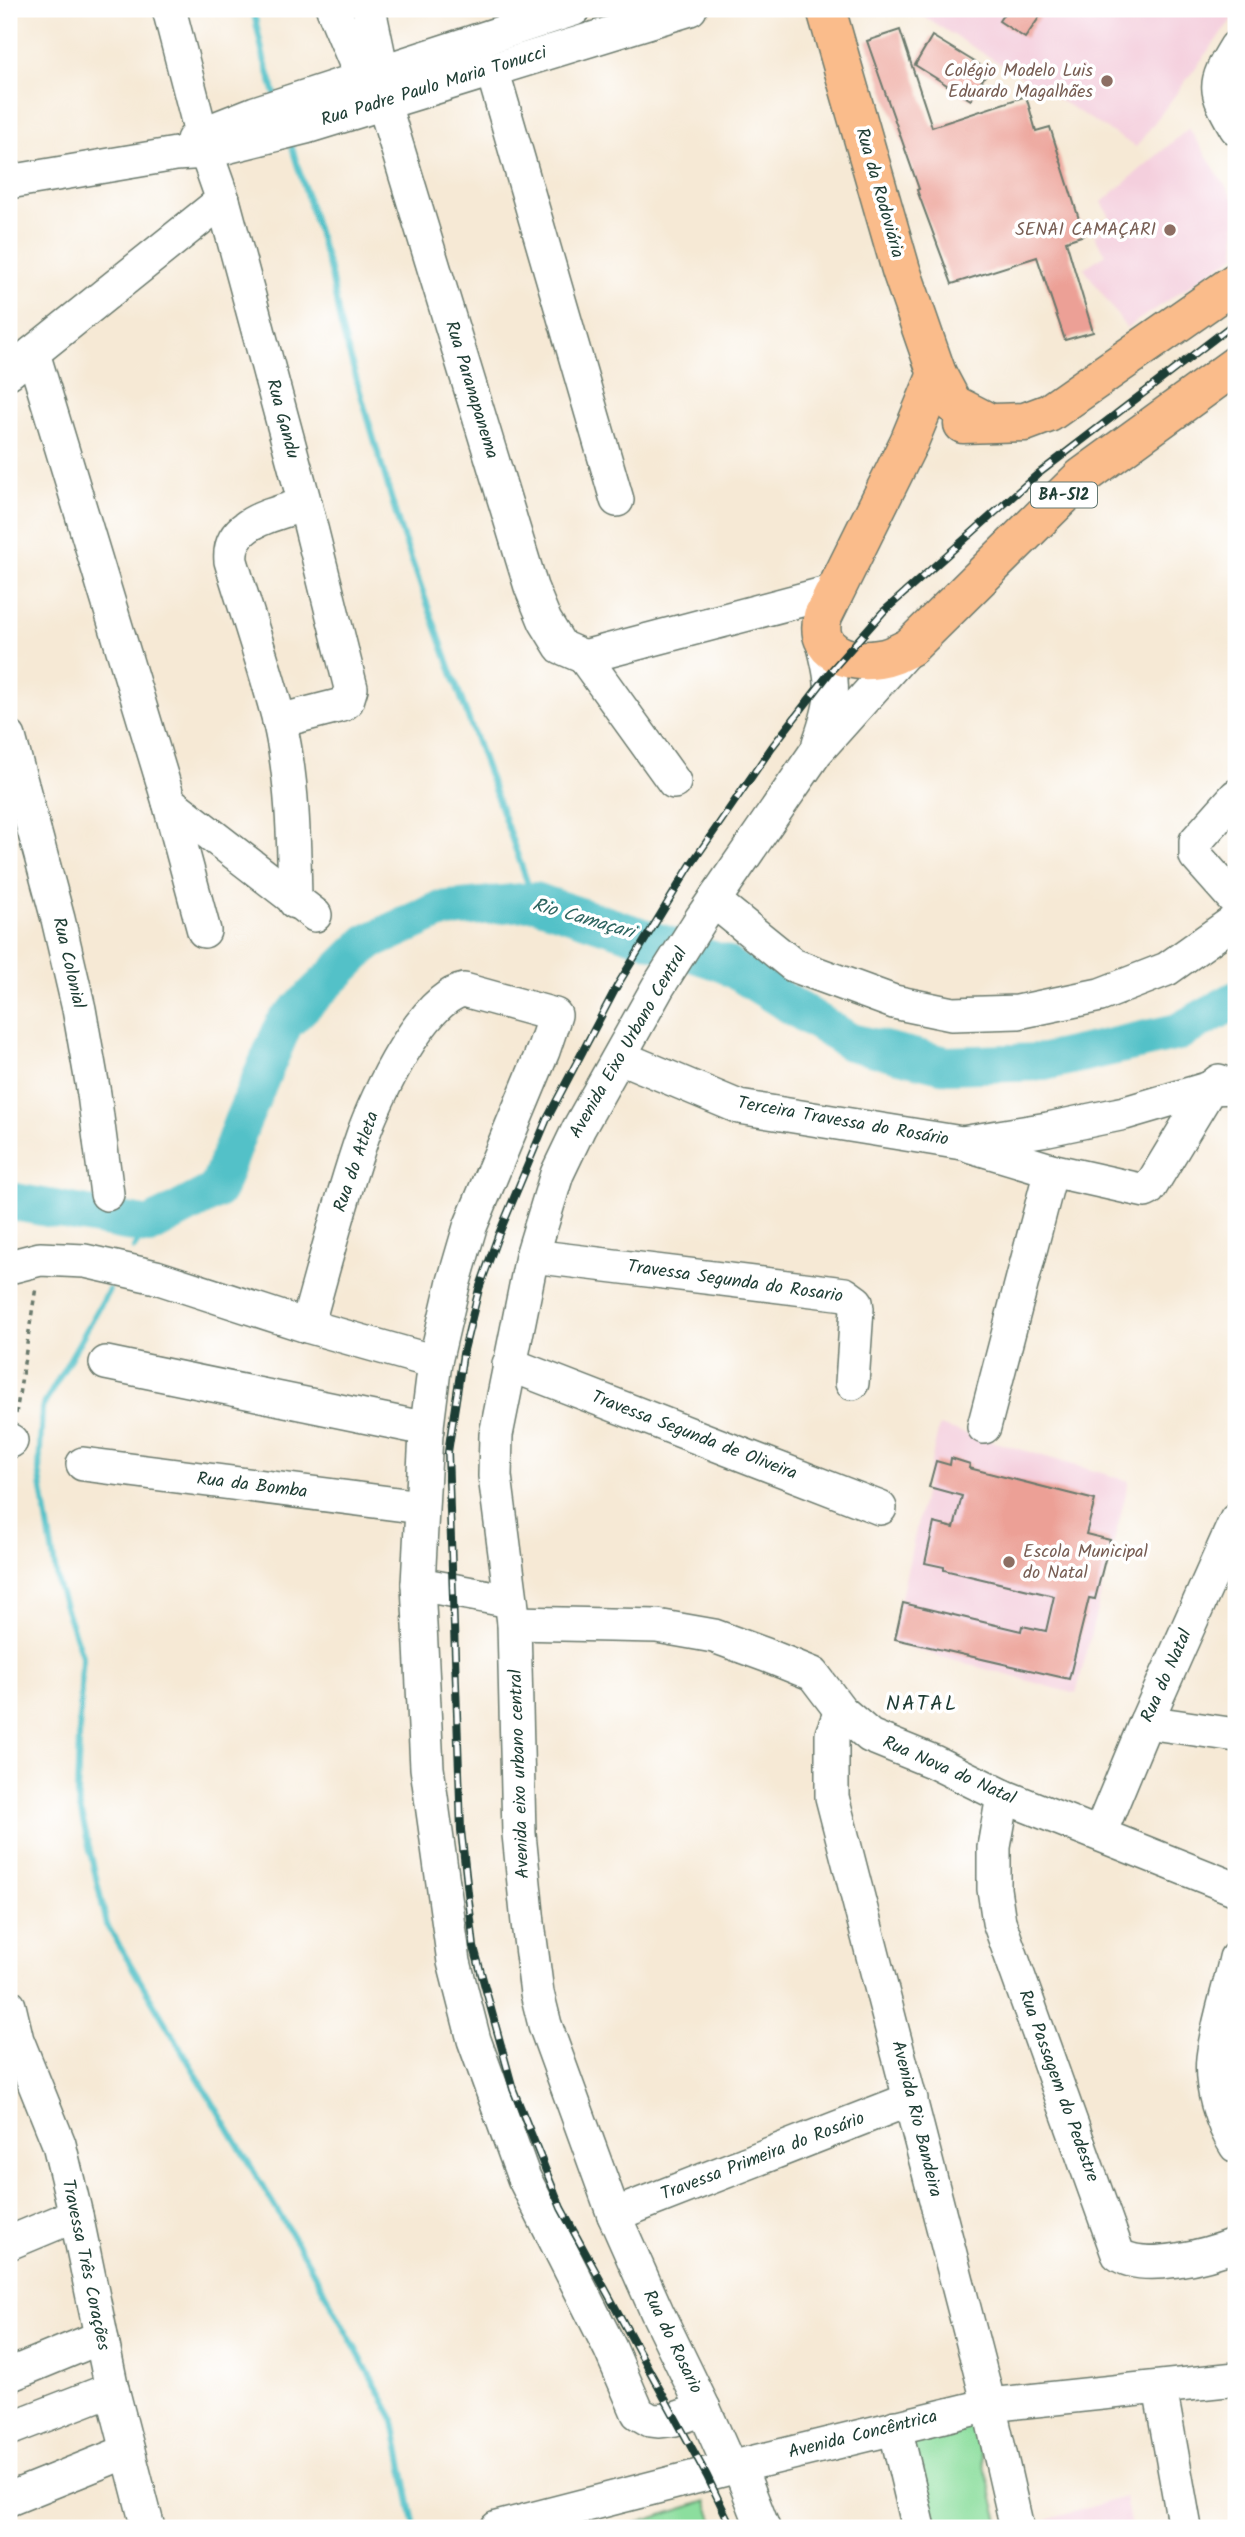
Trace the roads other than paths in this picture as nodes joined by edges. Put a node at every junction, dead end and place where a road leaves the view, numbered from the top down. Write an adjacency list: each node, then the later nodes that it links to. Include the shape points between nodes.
1 (169, 9): 11 (street, Rua Gandu)
2 (333, 9): 9 (street)
3 (369, 9): 9 (street)
4 (574, 9): 9 (street, Rua Padre Paulo Maria Tonucci)
5 (690, 9): 8 (street, Rua Padre Paulo Maria Tonucci)
6 (832, 17): 17 (main road, Rua da Rodoviária, via 901,270)
7 (1236, 47): 10 (street, via 1220,72 1218,85 1220,99)
8 (492, 69): 9 (street, Rua Padre Paulo Maria Tonucci); 20 (street)
9 (375, 90): 11 (street, Rua Padre Paulo Maria Tonucci); 24 (street, Rua Paranapanema, via 531,587 561,647)
10 (1236, 128)
11 (195, 146): 12 (street, Rua Padre Paulo Maria Tonucci); 13 (street, Rua Gandu)
12 (9, 182)
13 (223, 200): 15 (street); 21 (street, Rua Gandu)
14 (1236, 282): 18 (main road, via 1049,413 1025,422)
15 (21, 362): 30 (street)
16 (1236, 365): 23 (main road, Avenida Eixo Urbano Central / BA-512, via 1082,477)
17 (937, 374): 18 (main road, Rua da Rodoviária, via 953,404); 19 (main road)
18 (988, 422): 19 (main road, via 950,424)
19 (909, 442): 22 (main road)
20 (617, 500)
21 (305, 504): 25 (street, via 240,530 230,551); 25 (street, Rua Gandu, via 351,688 342,705)
22 (818, 612): 23 (main road, Avenida Eixo Urbano Central / BA-512, via 832,651 844,657 882,659); 24 (street); 27 (street, Avenida Eixo Urbano Central, via 833,689)
23 (910, 647): 27 (street, Avenida Eixo Urbano Central)
24 (584, 657): 28 (street)
25 (279, 721): 30 (street, via 305,909)
26 (9, 737): 31 (street, Rua Colonial)
27 (816, 752): 33 (street, Avenida Eixo Urbano Central)
28 (674, 782)
29 (1236, 796): 32 (street, via 1194,848)
30 (169, 802): 35 (street)
31 (20, 830): 41 (street, Rua Colonial, via 58,919 79,1009)
32 (1236, 901)
33 (708, 910): 34 (street, via 793,965 894,1002 952,1014 1017,1012 1100,995 1167,970); 36 (street, Avenida Eixo Urbano Central)
34 (1236, 920)
35 (204, 931)
36 (620, 1057): 39 (street, Terceira Travessa do Rosário, via 739,1107); 42 (street, Avenida Eixo Urbano Central, via 557,1174)
37 (1236, 1067): 38 (street)
38 (1223, 1088): 39 (street, Terceira Travessa do Rosário, via 1125,1114); 40 (street, via 1145,1191)
39 (962, 1143): 40 (street)
40 (1051, 1170): 49 (street)
41 (107, 1194)
42 (532, 1256): 47 (street, Avenida Eixo Urbano Central); 48 (street, Travessa Segunda do Rosario, via 845,1294 856,1302 857,1309)
43 (9, 1267): 44 (street, via 40,1259 85,1261 156,1277)
44 (307, 1326): 45 (street); 45 (street, Rua do Atleta, via 363,1133 401,1055 426,1016 464,990 555,1015 470,1227)
45 (435, 1362): 50 (street)
46 (106, 1363): 50 (street)
47 (509, 1364): 53 (street, Travessa Segunda de Oliveira); 56 (street, Avenida eixo urbano central, via 496,1436 495,1476)
48 (852, 1383)
49 (984, 1427)
50 (427, 1429): 52 (street)
51 (83, 1464): 52 (street, Rua da Bomba)
52 (421, 1507): 55 (street)
53 (880, 1508)
54 (1236, 1520): 58 (street, Rua do Natal)
55 (418, 1584): 56 (street, Rua Nova do Natal); 77 (street, via 427,1768 454,1962 478,2051 524,2178 638,2413 658,2421)
56 (512, 1612): 57 (street, Rua Nova do Natal, via 714,1636 813,1674); 68 (street, Avenida eixo urbano central, via 519,1834 537,1993)
57 (841, 1711): 60 (street, Rua Nova do Natal, via 870,1736); 65 (street, Avenida Rio Bandeira, via 832,1734 832,1797)
58 (1146, 1722): 59 (street); 61 (street, Rua do Natal)
59 (1236, 1735)
60 (1003, 1796): 61 (street, Rua Nova do Natal); 70 (street, Rua Passagem do Pedestre, via 994,1847 999,1922 1118,2254 1139,2263 1213,2254)
61 (1100, 1833): 62 (street, Rua Nova do Natal)
62 (1236, 1889)
63 (1236, 1958): 66 (street, via 1213,2059 1220,2110)
64 (9, 2006): 67 (street, Travessa Três Corações, via 17,2040 59,2144)
65 (911, 2099): 68 (street, Travessa Primeira do Rosário); 76 (street, Avenida Rio Bandeira)
66 (1236, 2146)
67 (76, 2215): 69 (street); 71 (street, Travessa Três Corações)
68 (614, 2215): 77 (street, Rua do Rosario)
69 (9, 2243)
70 (1236, 2244)
71 (100, 2337): 72 (street); 75 (street, Travessa Três Corações)
72 (9, 2375)
73 (1236, 2379): 74 (street, Avenida Concêntrica)
74 (1160, 2388): 76 (street, Avenida Concêntrica); 88 (street)
75 (111, 2389): 79 (street); 80 (street, Travessa Três Corações)
76 (989, 2405): 78 (street, Avenida Concêntrica); 87 (street, Avenida Rio Bandeira)
77 (705, 2409): 81 (street, Rua do Rosario)
78 (895, 2427): 81 (street, Avenida Concêntrica); 86 (street)
79 (9, 2429)
80 (128, 2451): 82 (street); 83 (street, Travessa Três Corações)
81 (734, 2467): 84 (street, Avenida Concêntrica); 85 (street, Rua do Rosario)
82 (9, 2499)
83 (148, 2528)
84 (497, 2528)
85 (763, 2528)
86 (919, 2528)
87 (1017, 2528)
88 (1185, 2528)

